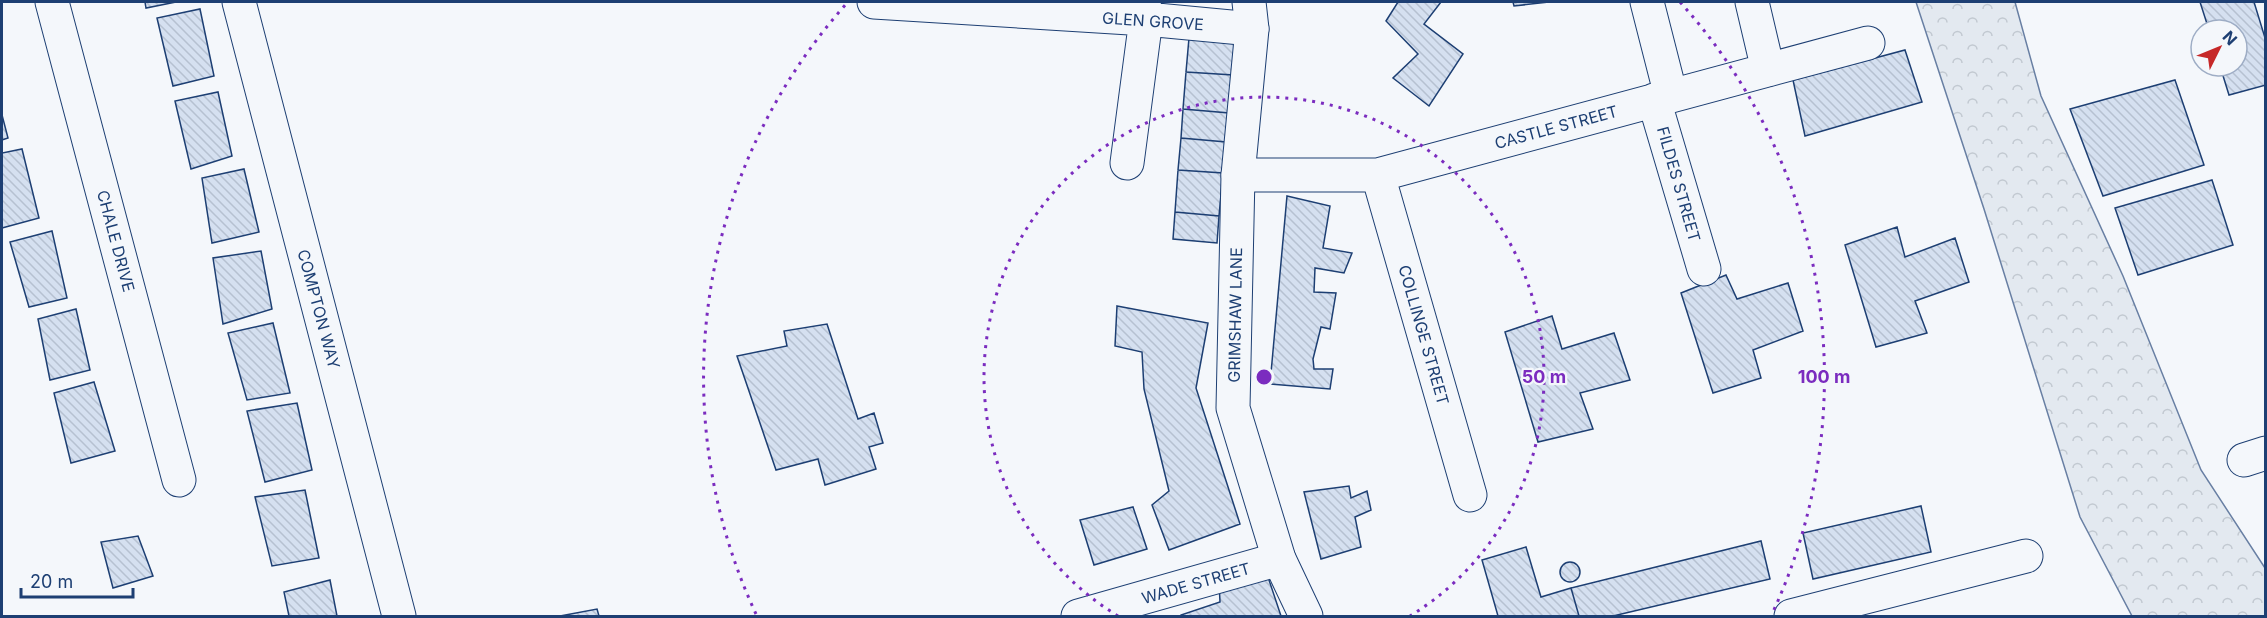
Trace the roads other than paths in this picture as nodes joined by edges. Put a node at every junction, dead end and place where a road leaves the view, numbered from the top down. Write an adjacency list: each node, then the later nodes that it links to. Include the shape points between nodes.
1 (52, 2): 16 (street, CHALE DRIVE)
2 (239, 2): 20 (street, COMPTON WAY)
3 (874, 2): 6 (street, GLEN GROVE)
4 (1647, 2): 11 (street, FILDES STREET)
5 (1752, 2): 10 (street)
6 (1035, 7): 7 (street, GLEN GROVE)
7 (1145, 10): 8 (street, GLEN GROVE); 12 (street)
8 (1251, 15): 13 (street, GRIMSHAW LANE)
9 (1868, 43): 10 (street, CASTLE STREET)
10 (1768, 70): 11 (street, CASTLE STREET)
11 (1663, 98): 14 (street, CASTLE STREET); 15 (street, FILDES STREET)
12 (1127, 163)
13 (1238, 175): 14 (street, CASTLE STREET); 19 (street, GRIMSHAW LANE, via 1233,408)
14 (1378, 175): 17 (street, COLLINGE STREET)
15 (1704, 269)
16 (179, 480)
17 (1470, 495)
18 (2026, 556): 23 (street)
19 (1280, 559): 21 (street, WADE STREET); 22 (street, GRIMSHAW LANE)
20 (399, 616)
21 (1078, 616)
22 (1306, 616)
23 (1791, 616)

